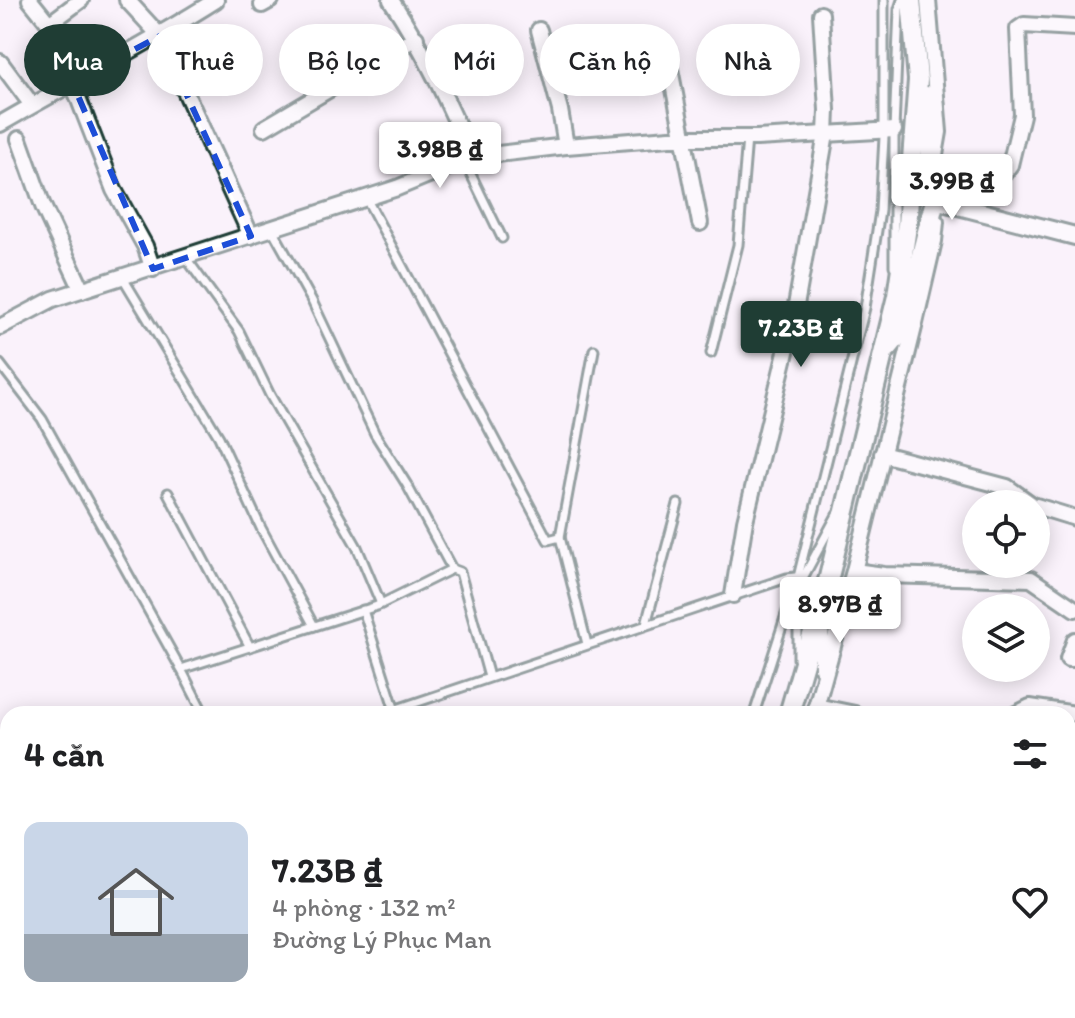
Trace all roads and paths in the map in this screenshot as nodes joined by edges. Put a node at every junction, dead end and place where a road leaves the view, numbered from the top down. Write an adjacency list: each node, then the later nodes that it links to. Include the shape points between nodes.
1 (30, 0): 11 (street)
2 (81, 0): 11 (street)
3 (127, 0): 12 (street)
4 (216, 0): 13 (street)
5 (391, 0): 16 (street)
6 (884, 0): 26 (lane)
7 (902, 0): 26 (lane)
8 (911, 0): 18 (main road)
9 (928, 0): 33 (street, via 939,132)
10 (821, 14): 27 (street)
11 (49, 24)
12 (149, 24)
13 (179, 24)
14 (1075, 28): 36 (street, via 1018,29 1022,115 1010,165 1005,172 979,173)
15 (539, 30): 31 (street)
16 (416, 38): 25 (street); 32 (street)
17 (0, 62): 23 (street)
18 (918, 80): 33 (main road, via 926,96); 46 (main road)
19 (48, 96): 23 (street)
20 (77, 96): 43 (street, via 114,190)
21 (187, 96): 39 (street)
22 (676, 96): 28 (street)
23 (32, 105): 24 (street)
24 (0, 124)
25 (264, 128)
26 (889, 130): 27 (street); 46 (lane); 62 (lane, via 865,308)
27 (826, 134): 29 (street); 63 (street, via 793,323 745,521)
28 (685, 138): 29 (street); 31 (street); 37 (street)
29 (747, 138): 49 (lane, via 738,245)
30 (19, 139): 45 (street)
31 (566, 146): 32 (street)
32 (468, 158): 34 (street); 41 (lane)
33 (934, 163): 35 (main road)
34 (366, 198): 38 (street); 59 (lane, via 548,540)
35 (935, 200): 36 (street); 50 (main road, via 902,331); 52 (street, via 934,241)
36 (968, 207): 40 (street)
37 (700, 223)
38 (272, 229): 39 (street); 60 (lane, via 375,434)
39 (251, 236): 42 (street)
40 (1075, 236)
41 (502, 238)
42 (186, 258): 43 (street); 64 (lane, via 239,331 357,547)
43 (153, 269): 44 (street)
44 (123, 278): 45 (street); 69 (lane, via 219,437)
45 (82, 290): 47 (street)
46 (897, 296): 50 (main road)
47 (0, 327)
48 (594, 350): 59 (lane)
49 (711, 353)
50 (884, 353): 55 (main road)
51 (0, 364): 74 (lane, via 42,419)
52 (882, 454): 53 (street); 61 (street)
53 (1012, 490)
54 (168, 493): 72 (lane)
55 (849, 493): 62 (lane, via 804,576); 65 (main road)
56 (678, 504): 68 (lane)
57 (1050, 510): 58 (street)
58 (1075, 518)
59 (560, 537): 71 (lane)
60 (452, 569): 64 (lane); 75 (lane, via 460,572)
61 (854, 571): 66 (street, via 1031,579); 77 (street)
62 (798, 577): 63 (lane); 76 (lane); 81 (lane)
63 (733, 595): 68 (lane)
64 (381, 604): 67 (lane)
65 (820, 606): 76 (main road); 77 (street)
66 (1075, 609)
67 (363, 610): 69 (lane); 79 (lane)
68 (646, 624): 71 (lane)
69 (314, 626): 72 (lane)
70 (1075, 640): 73 (street, via 1068,659)
71 (587, 644): 75 (lane)
72 (250, 647): 74 (lane)
73 (1075, 659)
74 (181, 669): 78 (lane)
75 (489, 677): 80 (lane)
76 (798, 680): 82 (main road)
77 (823, 685): 83 (street)
78 (200, 706)
79 (393, 706)
80 (411, 706)
81 (757, 706)
82 (791, 706)
83 (816, 706)

